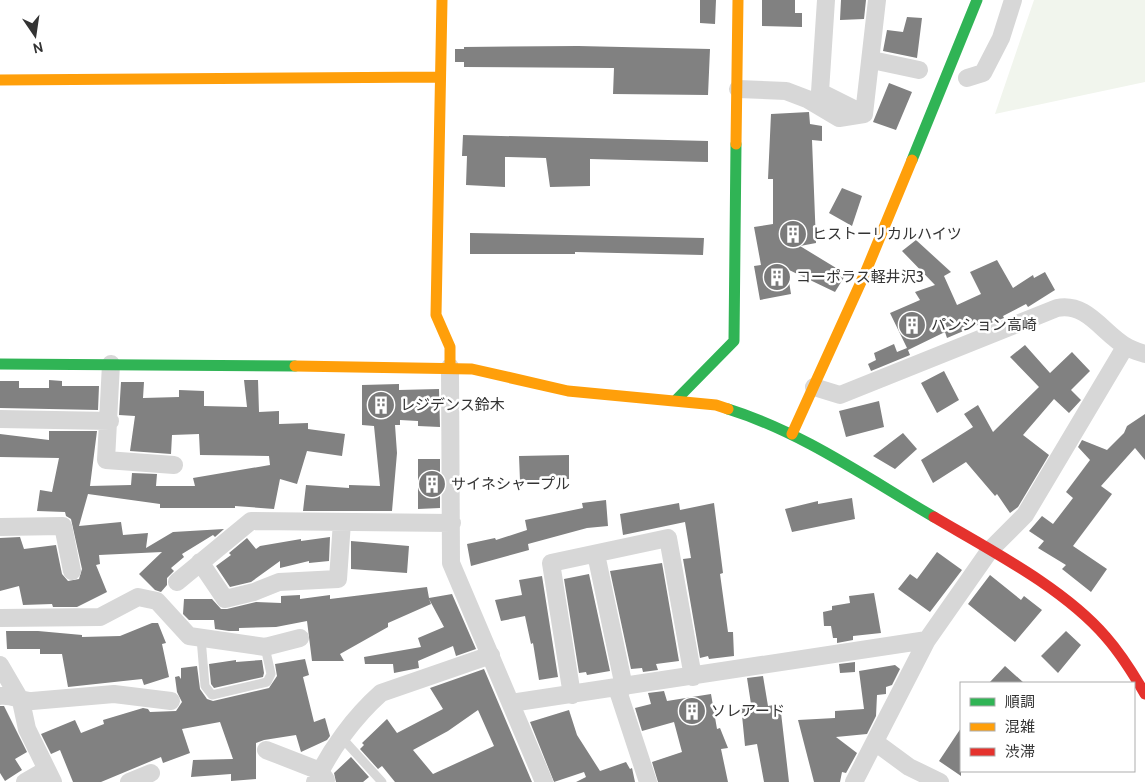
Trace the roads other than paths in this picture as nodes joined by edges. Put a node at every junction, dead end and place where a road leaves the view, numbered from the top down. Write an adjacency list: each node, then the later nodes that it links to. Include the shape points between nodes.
1 (442, 0): 9 (street)
2 (738, 0): 12 (street)
3 (826, 0): 13 (street, via 820,92)
4 (877, 0): 7 (street)
5 (977, 0): 19 (street, via 866,271)
6 (1013, 0): 10 (street, via 1001,38 983,73)
7 (872, 60): 8 (street); 13 (street)
8 (919, 70)
9 (439, 77): 11 (street); 18 (street, via 436,316 450,347)
10 (967, 78)
11 (0, 80)
12 (738, 89): 13 (street, via 786,91 839,118); 20 (street, via 734,341)
13 (864, 114)
14 (1125, 346): 15 (street); 19 (street, via 1092,318 1069,306 840,395); 28 (street, via 1025,515)
15 (1145, 354)
16 (0, 364): 17 (street)
17 (111, 364): 18 (street); 22 (street)
18 (450, 367): 20 (street, via 568,391); 26 (street)
19 (814, 387): 23 (street)
20 (676, 400): 23 (street, via 716,405 760,419)
21 (0, 419): 22 (street)
22 (110, 421): 24 (street, via 106,460)
23 (792, 434): 28 (street)
24 (174, 466)
25 (342, 522): 26 (street); 30 (street, via 251,521); 30 (street, via 338,579 279,582 225,599)
26 (452, 523): 38 (street, via 451,563)
27 (0, 527): 31 (street, via 63,526)
28 (990, 550): 36 (street); 42 (street, via 1068,601 1106,637)
29 (596, 554): 40 (street, via 668,538); 41 (street); 43 (street, via 551,563)
30 (200, 562): 32 (street)
31 (72, 571)
32 (177, 582)
33 (0, 618): 34 (street, via 100,617 138,597 158,601 189,636)
34 (201, 638): 37 (street); 37 (lane, via 205,686 212,695 267,682 271,674)
35 (300, 638): 37 (street)
36 (927, 640): 40 (street); 49 (street)
37 (265, 647)
38 (491, 654): 47 (street); 48 (street, via 381,694 367,706)
39 (0, 665): 45 (street)
40 (693, 677): 41 (street)
41 (620, 688): 43 (street); 58 (street)
42 (1145, 694)
43 (572, 695): 47 (street)
44 (0, 696): 45 (street)
45 (21, 701): 46 (street, via 114,694); 52 (street, via 26,729)
46 (171, 701)
47 (511, 703): 57 (street)
48 (342, 738): 53 (street); 56 (lane)
49 (875, 742): 59 (street); 60 (street, via 909,767)
50 (266, 750): 53 (street)
51 (151, 773): 55 (street)
52 (49, 776): 54 (street)
53 (321, 778)
54 (25, 782)
55 (129, 782)
56 (382, 782)
57 (544, 782)
58 (648, 782)
59 (854, 782)
60 (940, 782)

